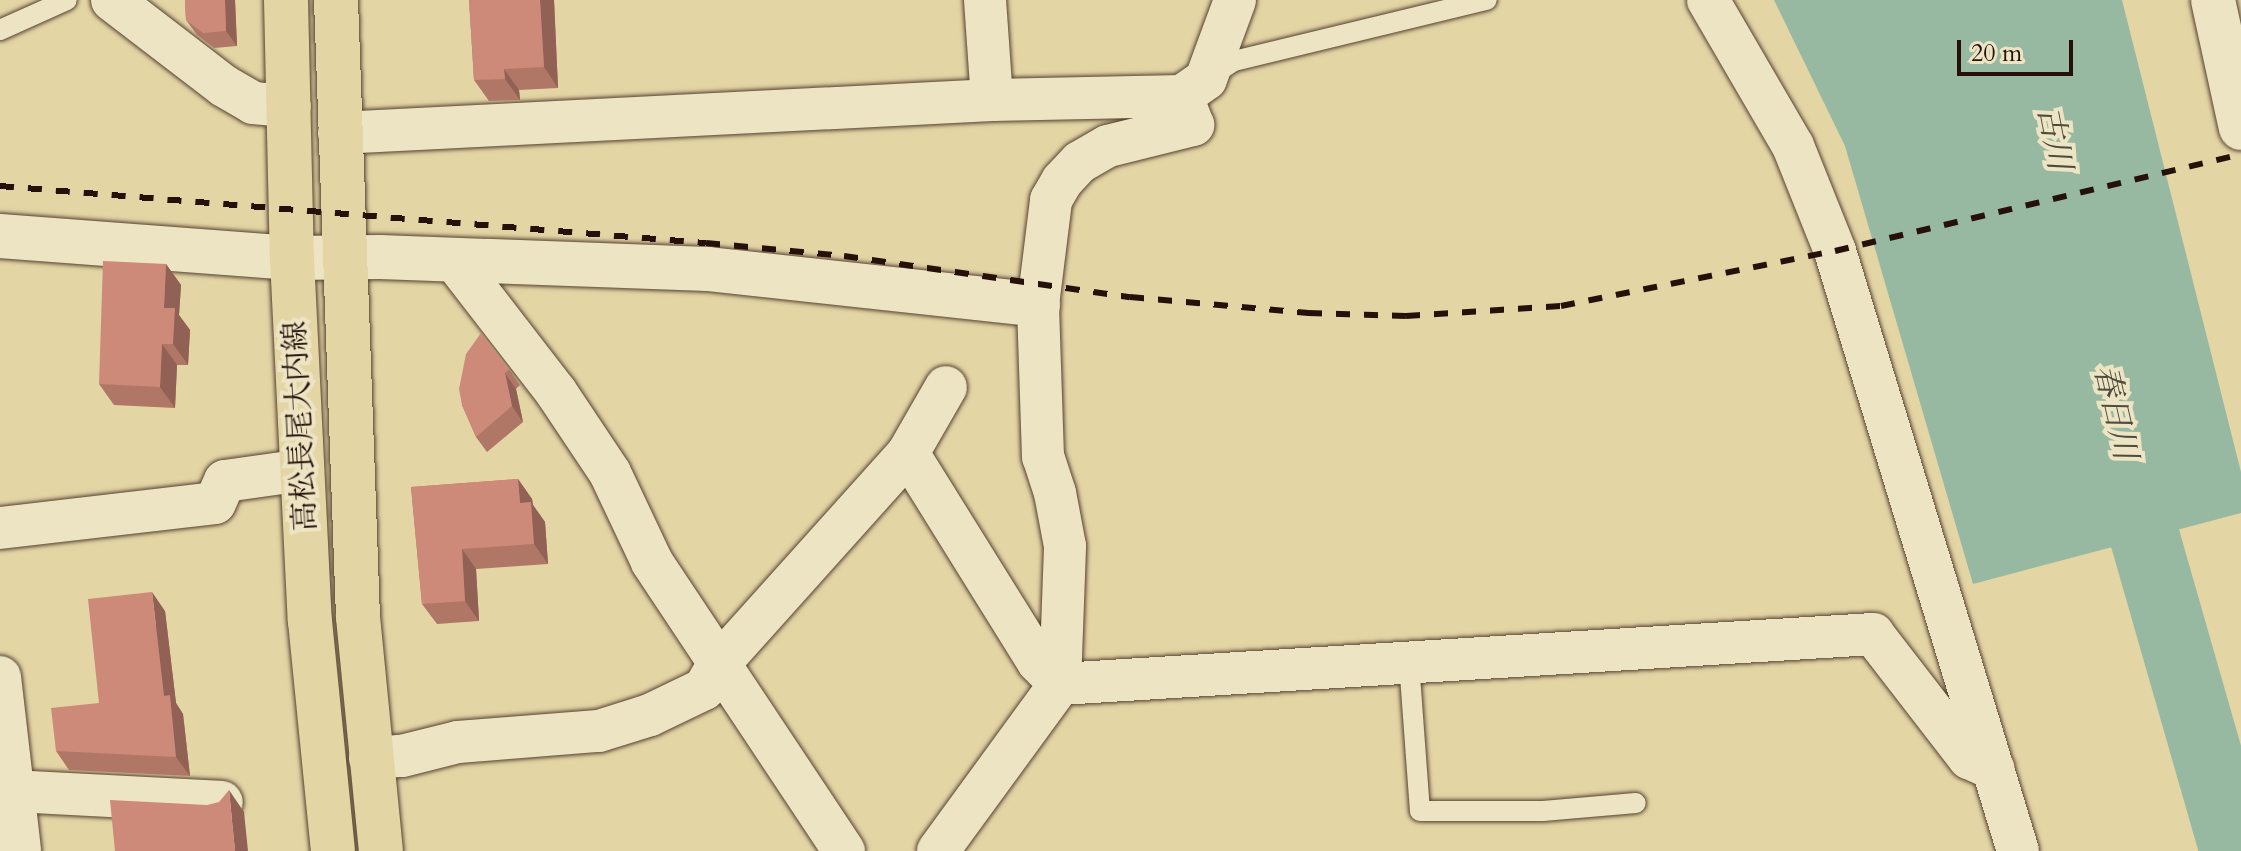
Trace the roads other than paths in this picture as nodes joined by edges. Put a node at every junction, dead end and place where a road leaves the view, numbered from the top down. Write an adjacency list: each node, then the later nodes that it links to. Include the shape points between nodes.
1 (67, 0): 10 (lane)
2 (112, 0): 13 (street, via 224,86 253,103)
3 (286, 0): 13 (main road, 高松長尾大内線)
4 (336, 0): 15 (main road, 高松長尾大内線)
5 (985, 0): 12 (street)
6 (1235, 0): 11 (street)
7 (1487, 0): 11 (lane, via 1234,61)
8 (1708, 0): 30 (street, via 1793,146 1835,251)
9 (2213, 0): 14 (street)
10 (0, 30)
11 (1194, 88): 12 (street); 20 (street, via 1193,125 1108,146 1080,162 1062,181 1051,200)
12 (992, 100): 15 (street)
13 (290, 106): 17 (main road, 高松長尾大内線)
14 (2241, 128)
15 (339, 133): 18 (main road, 高松長尾大内線)
16 (0, 236): 17 (street)
17 (292, 258): 18 (street); 23 (main road, 高松長尾大内線)
18 (343, 259): 19 (street); 29 (main road, 高松長尾大内線, via 358,617)
19 (454, 260): 20 (street, via 708,269); 26 (street, via 556,392 610,473 652,562)
20 (1038, 305): 28 (street, via 1043,457 1065,546)
21 (946, 387): 22 (street)
22 (908, 453): 26 (street); 28 (street, via 1038,662)
23 (303, 470): 24 (street, via 225,481 215,503); 35 (main road, 高松長尾大内線, via 310,621)
24 (0, 528)
25 (1409, 662): 28 (street); 30 (street, via 1873,634 1969,758); 33 (lane, via 1420,811 1543,811)
26 (718, 665): 29 (street, via 704,689 650,715 599,731 458,742); 37 (street)
27 (0, 677): 31 (street)
28 (1060, 684): 38 (street)
29 (370, 758): 36 (main road, 高松長尾大内線)
30 (1994, 769): 39 (street)
31 (7, 777): 32 (street); 34 (street)
32 (222, 802)
33 (1636, 803)
34 (20, 851)
35 (333, 851)
36 (381, 851)
37 (844, 851)
38 (938, 851)
39 (2018, 851)

